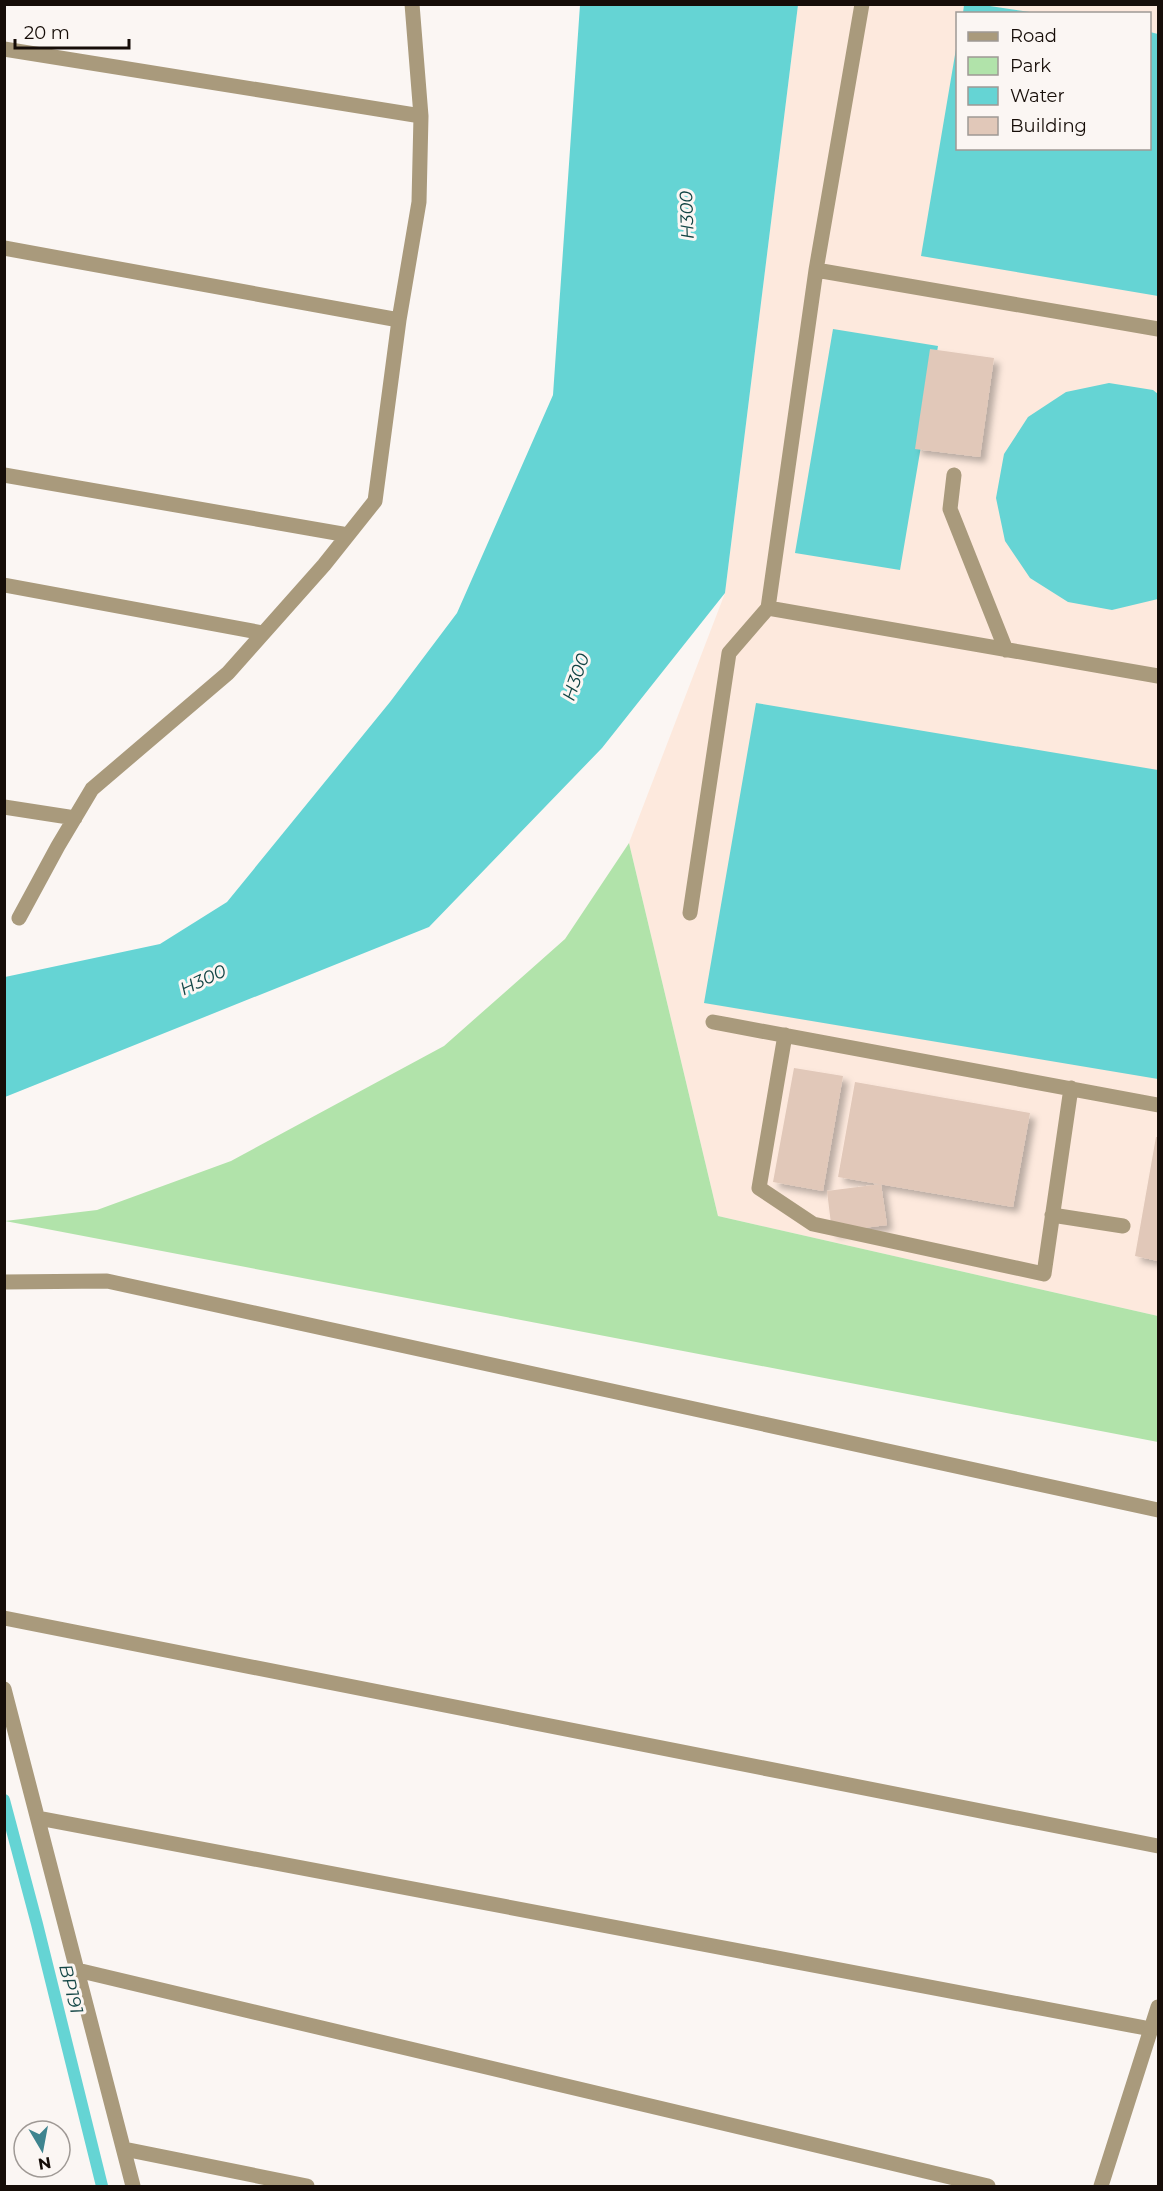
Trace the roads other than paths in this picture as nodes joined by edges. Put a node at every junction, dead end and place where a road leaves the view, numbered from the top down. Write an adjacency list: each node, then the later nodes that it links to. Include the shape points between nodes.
1 (412, 4): 4 (street)
2 (862, 4): 6 (street)
3 (4, 49): 4 (street)
4 (421, 117): 7 (street, via 419,202)
5 (4, 248): 7 (street)
6 (816, 270): 8 (street); 13 (street)
7 (399, 320): 11 (street, via 375,501)
8 (1158, 329)
9 (4, 475): 11 (street)
10 (954, 476): 15 (street, via 950,509)
11 (348, 535): 14 (street)
12 (4, 585): 14 (street)
13 (768, 608): 15 (street); 19 (street, via 729,653)
14 (263, 633): 18 (street, via 228,673 92,789)
15 (1006, 650): 16 (street)
16 (1158, 676)
17 (4, 807): 18 (street)
18 (75, 818): 20 (street)
19 (690, 913)
20 (19, 918)
21 (713, 1022): 22 (street)
22 (784, 1035): 23 (street); 25 (street, via 759,1188 813,1224 1044,1274)
23 (1071, 1088): 24 (street); 25 (street)
24 (1158, 1104)
25 (1052, 1215): 26 (street)
26 (1123, 1226)
27 (4, 1282): 28 (street, via 107,1281)
28 (1158, 1510)
29 (4, 1618): 32 (street)
30 (4, 1689): 31 (street)
31 (38, 1818): 33 (street); 35 (street)
32 (1158, 1846)
33 (77, 1970): 36 (street); 39 (street)
34 (1158, 2007): 35 (street)
35 (1150, 2029): 40 (street)
36 (124, 2149): 37 (street); 38 (street)
37 (133, 2187)
38 (307, 2187)
39 (988, 2187)
40 (1101, 2187)

